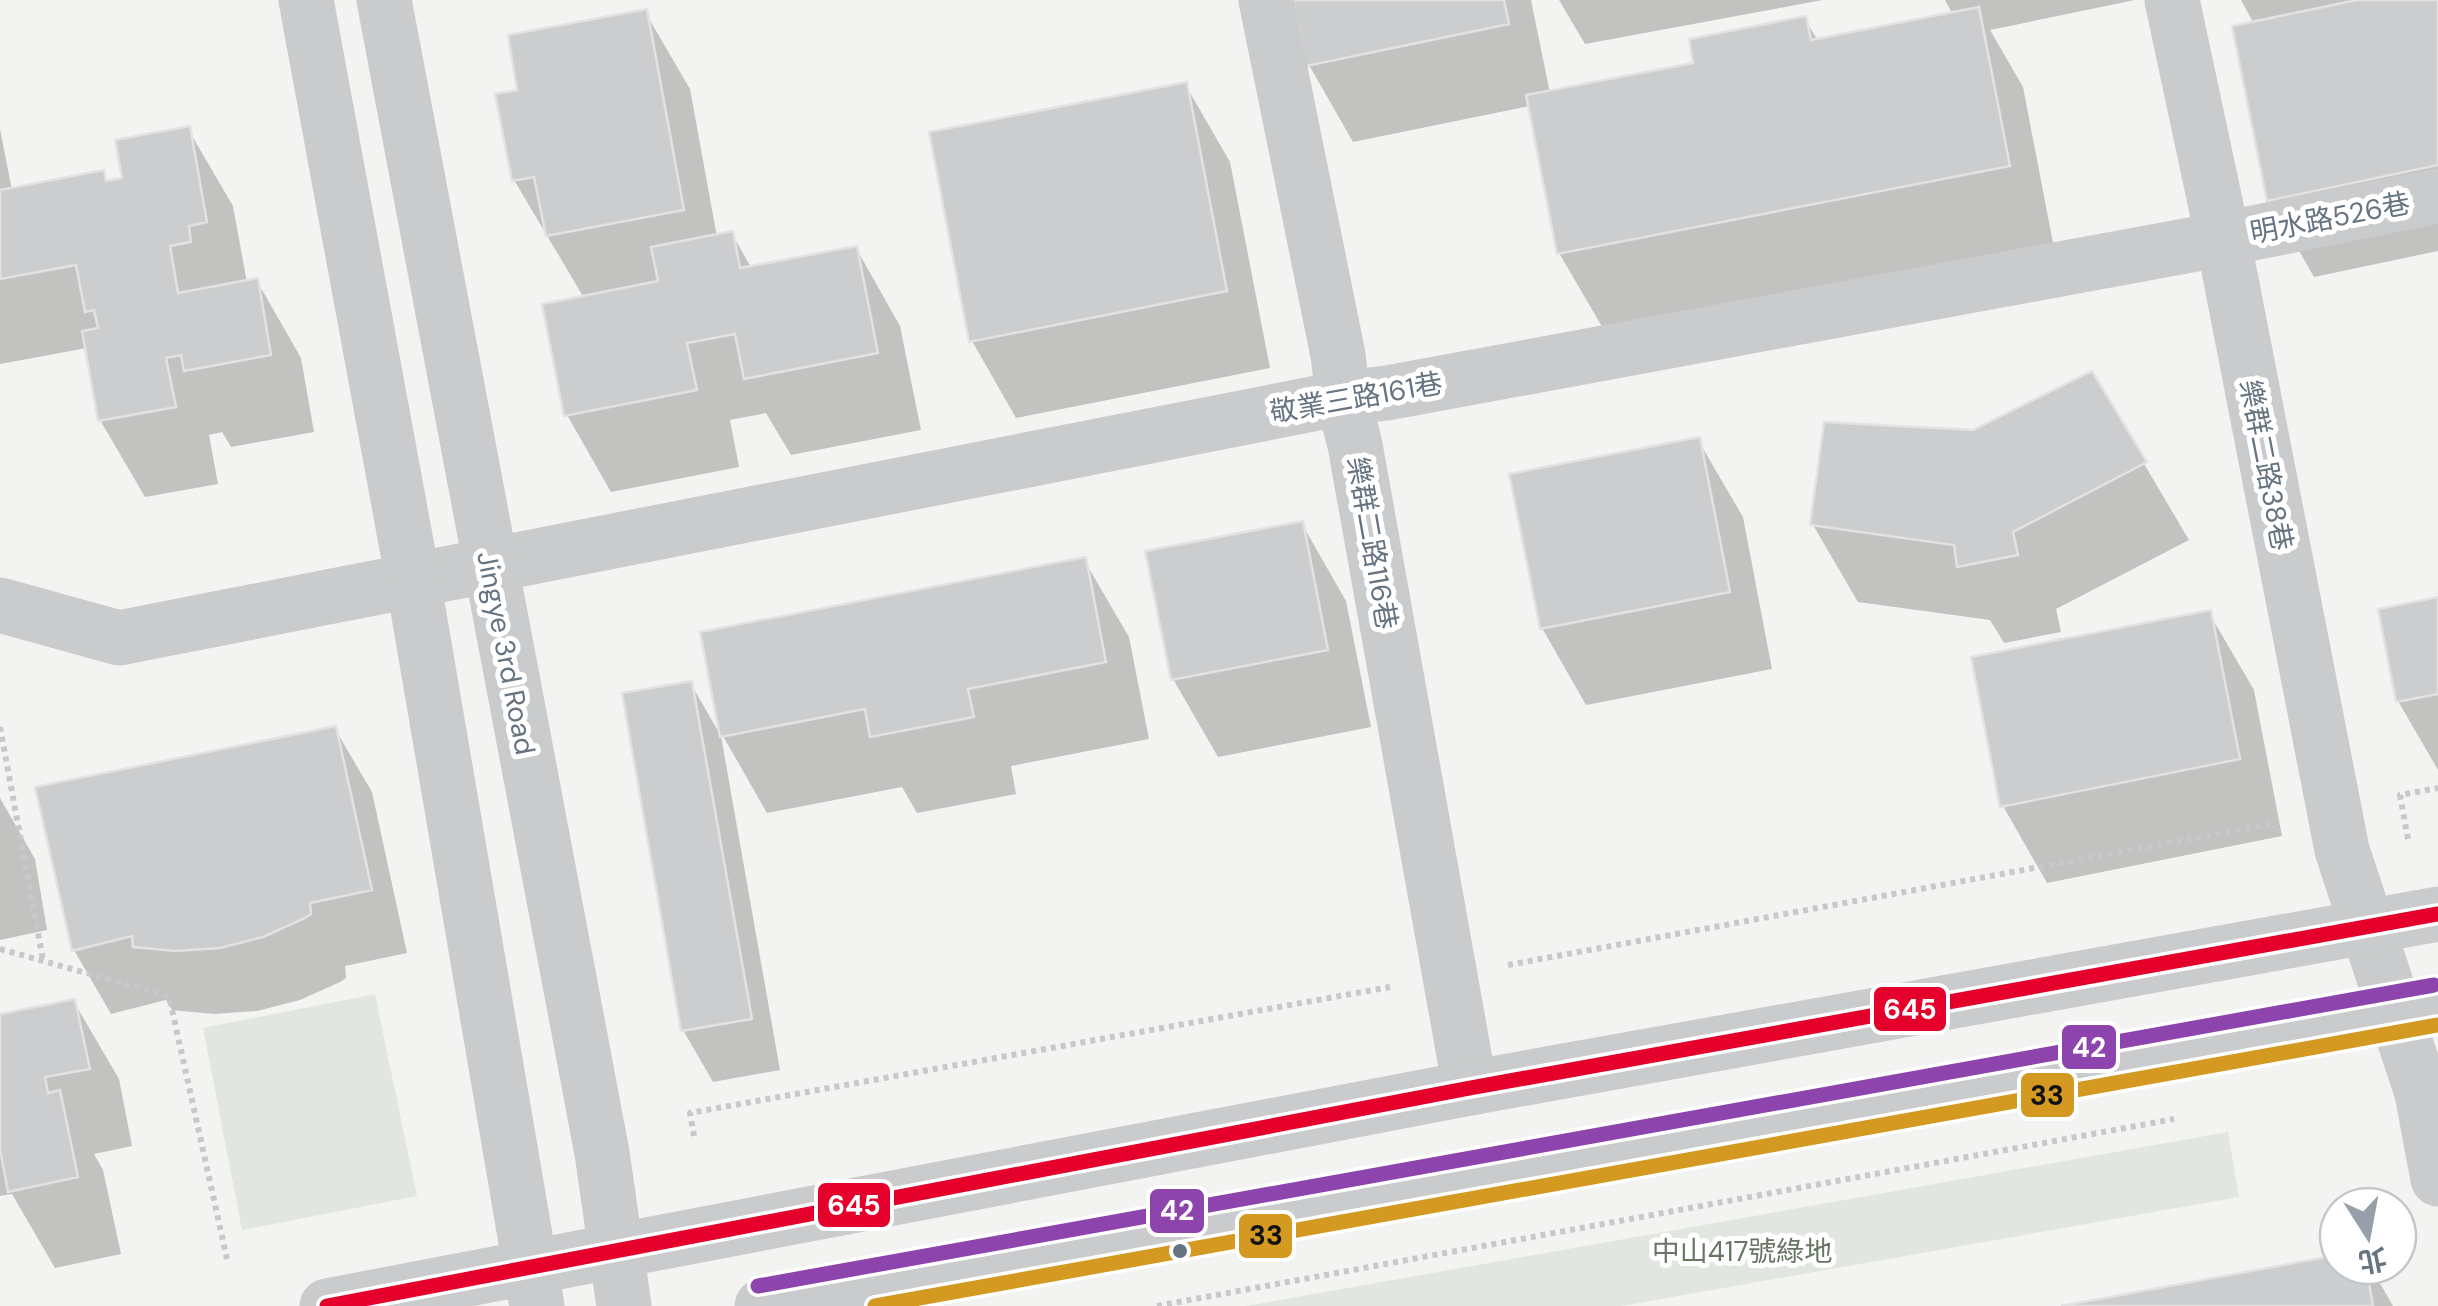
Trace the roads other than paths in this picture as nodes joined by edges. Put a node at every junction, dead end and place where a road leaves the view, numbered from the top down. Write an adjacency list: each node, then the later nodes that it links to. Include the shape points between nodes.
1 (306, 0): 9 (street)
2 (384, 0): 8 (street, Jingye 3rd Road)
3 (1266, 0): 7 (street, 樂群二路116巷)
4 (2172, 0): 6 (street, 樂群二路38巷)
5 (2438, 196): 6 (street, 明水路526巷)
6 (2223, 239): 7 (street, 敬業三路161巷); 12 (street, 樂群二路38巷, via 2342,850)
7 (1343, 398): 8 (street, 敬業三路161巷); 14 (street, 樂群二路116巷)
8 (490, 566): 9 (street, 敬業三路161巷); 16 (street, Jingye 3rd Road)
9 (414, 580): 10 (street, 敬業三路161巷, via 119,638); 17 (street)
10 (0, 605)
11 (2438, 914): 12 (street)
12 (2366, 928): 13 (street, 樂群二路38巷); 14 (street)
13 (2417, 1009): 15 (street, 樂群二路38巷, via 2422,1093); 20 (street)
14 (1470, 1088): 16 (street)
15 (2438, 1179)
16 (617, 1253): 17 (street); 19 (street, Jingye 3rd Road)
17 (534, 1287): 18 (street)
18 (327, 1306)
19 (624, 1306)
20 (762, 1306)

